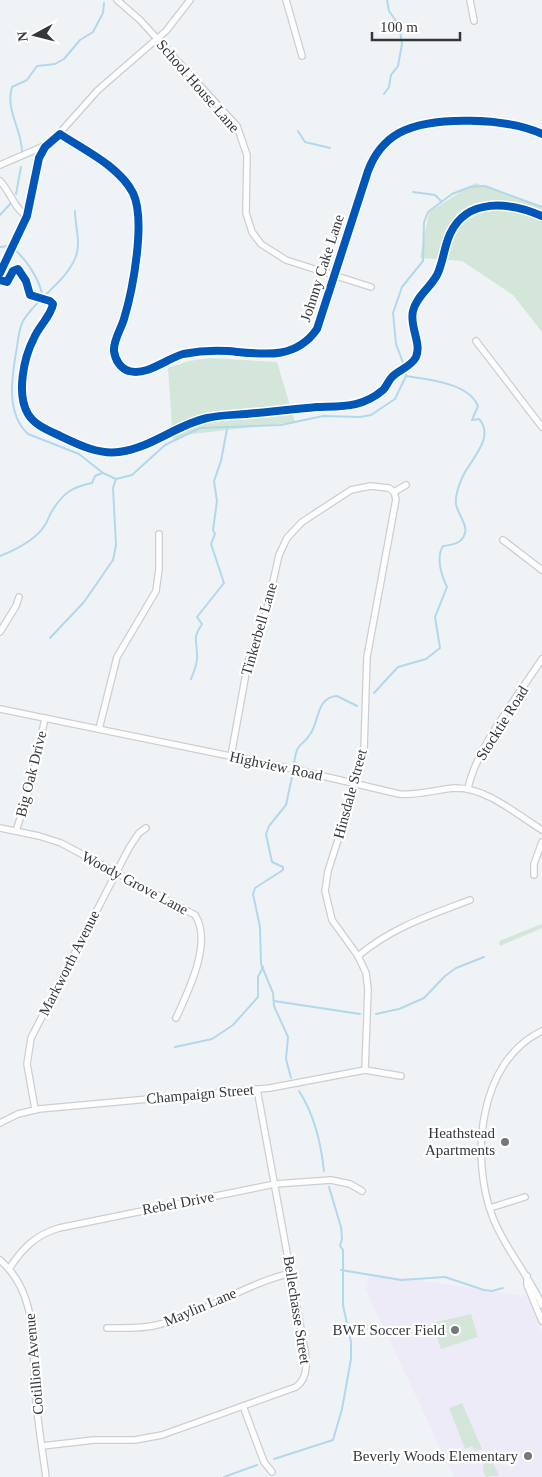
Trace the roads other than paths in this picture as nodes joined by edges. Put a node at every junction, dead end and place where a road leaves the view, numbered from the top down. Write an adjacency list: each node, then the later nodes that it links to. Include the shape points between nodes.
1 (116, 0): 6 (street, School House Lane)
2 (190, 0): 6 (street)
3 (286, 0): 7 (street)
4 (470, 0): 5 (street)
5 (474, 21)
6 (157, 39): 8 (street, via 98,90); 14 (street, School House Lane, via 241,134 247,155 246,213 255,236 276,256)
7 (302, 56)
8 (60, 134): 10 (street, via 36,151); 12 (street, via 45,147 39,158); 14 (street, Johnny Cake Lane, via 118,174 129,186 138,205 140,226 128,301 114,349 124,369 141,372 181,355 202,351 273,354 298,348 317,330)
9 (542, 134): 14 (street, Johnny Cake Lane, via 505,123 480,120 412,128 392,137 372,161)
10 (0, 164)
11 (0, 182): 12 (street)
12 (27, 216): 13 (street)
13 (1, 271)
14 (335, 276): 15 (street, School House Lane)
15 (371, 287)
16 (476, 341): 17 (street)
17 (542, 427)
18 (406, 485): 19 (street)
19 (394, 492): 29 (street, Tinkerbell Lane, via 390,488 370,486 351,490 302,522 287,538 279,555 266,613 248,662); 30 (street, Hinsdale Street, via 396,499 367,657 366,733)
20 (159, 534): 28 (street, via 156,591 117,657)
21 (503, 540): 22 (street)
22 (542, 570)
23 (19, 597): 24 (street)
24 (0, 632)
25 (542, 659): 31 (street, Stocktie Road, via 481,752)
26 (0, 709): 27 (street, Highview Road)
27 (45, 718): 28 (street, Highview Road); 35 (street, Big Oak Drive, via 32,781)
28 (99, 729): 29 (street, Highview Road)
29 (231, 756): 30 (street, Highview Road)
30 (356, 784): 31 (street, Highview Road, via 410,795 453,788); 40 (street, Hinsdale Street, via 328,871 325,891 332,920)
31 (468, 789): 34 (street, Highview Road, via 495,799)
32 (0, 828): 35 (street, Woody Grove Lane)
33 (146, 828): 37 (street, Markworth Avenue, via 135,838)
34 (542, 830)
35 (16, 831): 37 (street, Woody Grove Lane, via 61,843)
36 (542, 842): 38 (street, via 534,864)
37 (116, 872): 41 (street, Woody Grove Lane, via 189,911 200,923 197,965); 46 (street, Markworth Avenue, via 30,1038 27,1064)
38 (534, 875)
39 (470, 900): 40 (street, via 395,930)
40 (358, 956): 43 (street, Hinsdale Street, via 368,984)
41 (176, 1018)
42 (542, 1031): 51 (street, via 514,1051 496,1076 489,1094 482,1158 483,1182)
43 (365, 1070): 44 (street, Champaign Street); 45 (street, Champaign Street, via 295,1085)
44 (401, 1076)
45 (257, 1089): 46 (street, Champaign Street); 48 (street, Bellechasse Street)
46 (36, 1109): 47 (street, Champaign Street)
47 (0, 1123)
48 (275, 1184): 49 (street, Rebel Drive, via 331,1180 350,1184); 53 (street, Rebel Drive, via 53,1229 29,1243); 54 (street, Bellechasse Street)
49 (362, 1191)
50 (525, 1197): 51 (street)
51 (490, 1208): 55 (street, via 501,1236)
52 (0, 1260): 53 (street, Cotillion Avenue)
53 (9, 1269): 60 (street, Cotillion Avenue, via 22,1288 30,1312)
54 (291, 1273): 58 (street, Maylin Lane, via 265,1280 166,1323); 59 (street, Bellechasse Street, via 302,1335 305,1376 296,1387)
55 (527, 1276): 56 (street); 57 (street, via 527,1285)
56 (542, 1305)
57 (542, 1321)
58 (107, 1328)
59 (243, 1406): 60 (street, Bellechasse Street, via 151,1438 83,1440); 61 (street, via 264,1462)
60 (42, 1446): 62 (street, Cotillion Avenue)
61 (272, 1472)
62 (46, 1477)

